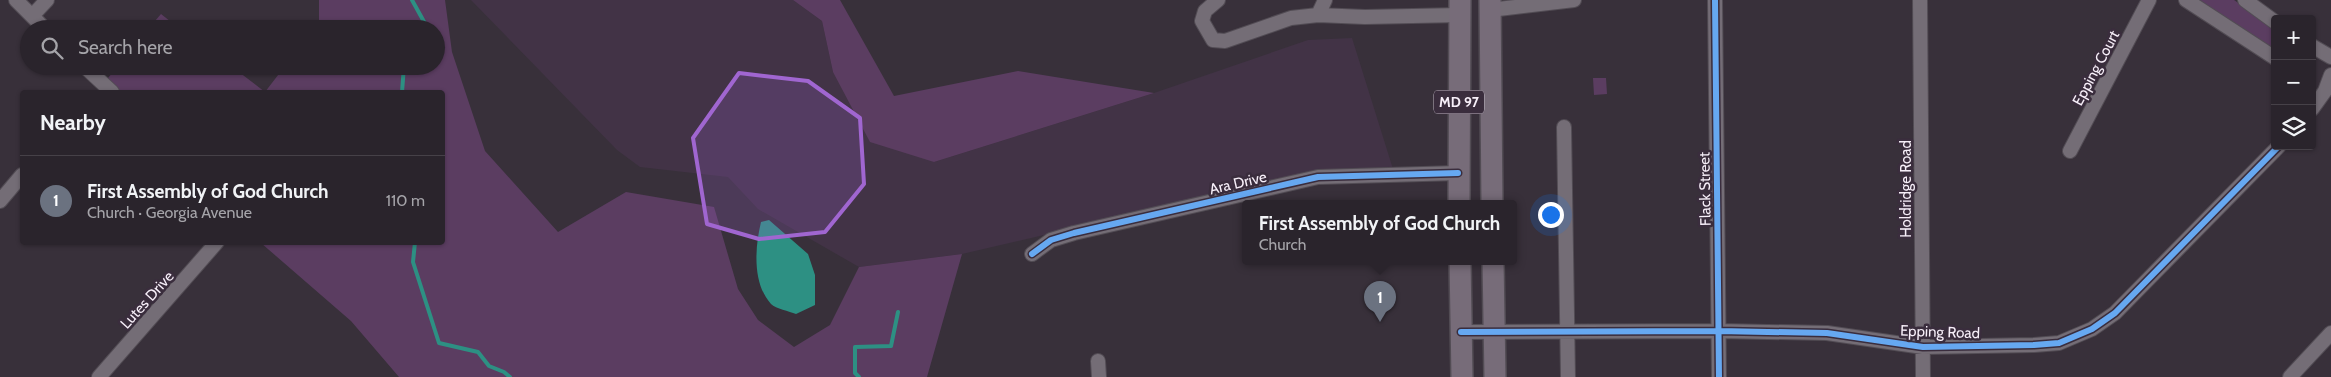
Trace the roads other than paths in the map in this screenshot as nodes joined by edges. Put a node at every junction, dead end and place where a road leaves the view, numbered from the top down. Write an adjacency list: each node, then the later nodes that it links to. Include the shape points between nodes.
1 (16, 0): 14 (street)
2 (47, 0): 14 (street)
3 (1218, 0): 13 (street, via 1205,11 1202,21 1213,40 1225,41 1291,18)
4 (1325, 0): 13 (street)
5 (1574, 0): 11 (street)
6 (1715, 0): 38 (street, Flack Street)
7 (1920, 0): 43 (street, Holdridge Road)
8 (2150, 0): 28 (street, Epping Court)
9 (2186, 0): 18 (street)
10 (2245, 0): 15 (street)
11 (1490, 5): 32 (main road, MD 97)
12 (1460, 7): 13 (street, via 1365,17); 29 (main road, MD 97)
13 (1318, 15)
14 (32, 16): 16 (street)
15 (2271, 19)
16 (36, 20)
17 (2316, 48): 19 (street)
18 (2271, 55)
19 (2331, 57)
20 (91, 75): 23 (street)
21 (2331, 75): 24 (street)
22 (2316, 86): 24 (street)
23 (103, 90)
24 (2328, 92): 25 (street)
25 (2316, 105)
26 (1564, 127): 41 (street)
27 (2275, 150): 43 (street, Epping Road, via 2139,291 2092,330 2059,343)
28 (2070, 151)
29 (1458, 173): 31 (main road, MD 97); 35 (street, Ara Drive, via 1318,177 1074,233 1051,240)
30 (20, 177): 33 (street)
31 (1459, 200)
32 (1492, 200)
33 (0, 201)
34 (214, 245): 45 (street, Lutes Drive)
35 (1032, 254)
36 (1460, 265): 39 (main road)
37 (1493, 265): 40 (main road)
38 (1719, 331): 41 (street, Epping Road); 43 (street, Epping Road, via 1827,333); 50 (street, Flack Street)
39 (1461, 332): 40 (street, Epping Road); 47 (main road)
40 (1494, 332): 41 (street, Epping Road); 48 (main road)
41 (1568, 332): 49 (street)
42 (2331, 333): 52 (street)
43 (1923, 347): 51 (street, Holdridge Road)
44 (1098, 361): 46 (street)
45 (99, 377)
46 (1099, 377)
47 (1462, 377)
48 (1494, 377)
49 (1568, 377)
50 (1719, 377)
51 (1923, 377)
52 (2290, 377)

